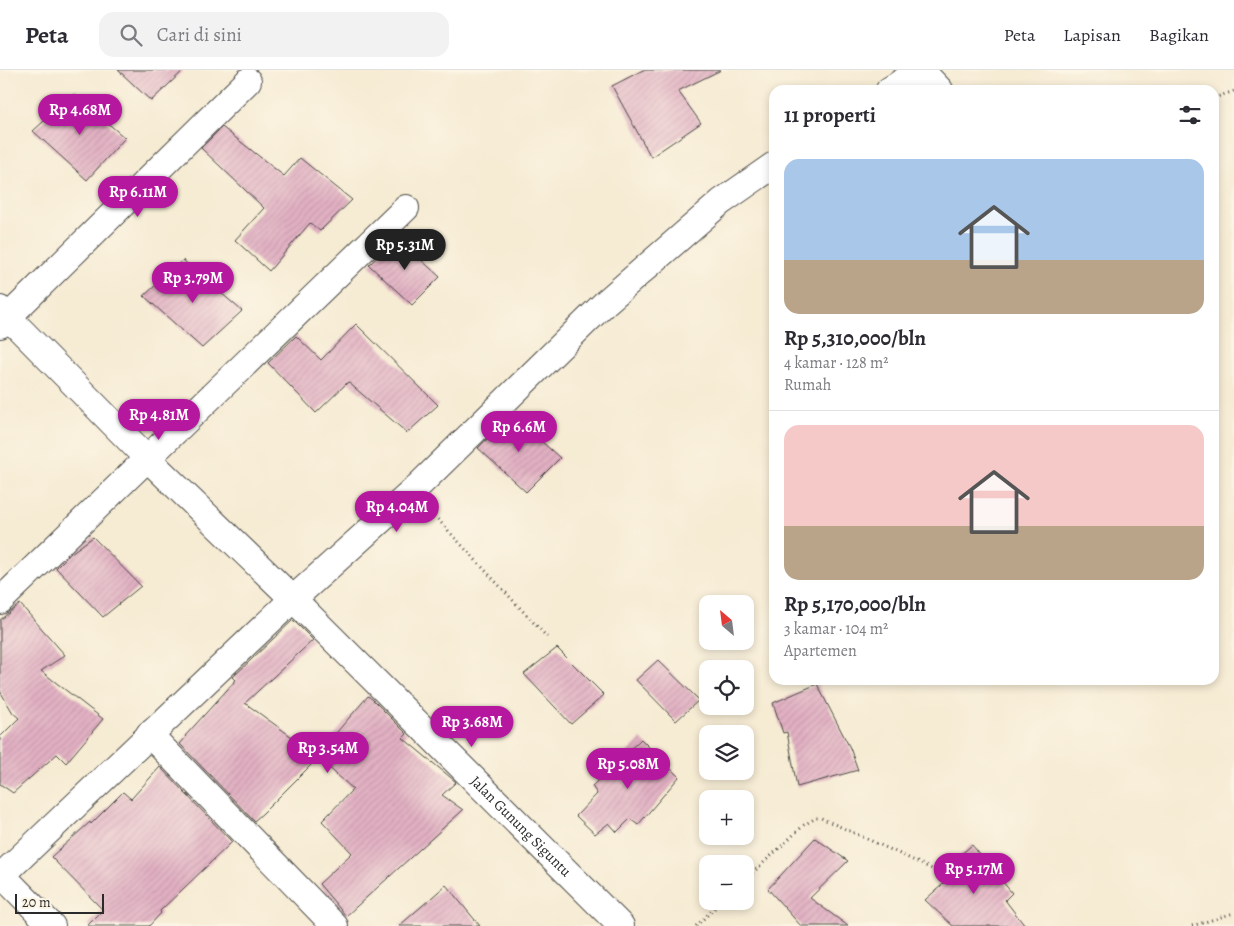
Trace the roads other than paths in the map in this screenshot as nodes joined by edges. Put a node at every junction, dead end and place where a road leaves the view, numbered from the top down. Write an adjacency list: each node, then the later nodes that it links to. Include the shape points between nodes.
1 (921, 70): 3 (street); 4 (street)
2 (248, 81): 7 (street)
3 (897, 85)
4 (935, 85)
5 (769, 168): 9 (street, via 721,202 606,303 412,492)
6 (406, 208): 8 (street)
7 (3, 317): 8 (street, Jalan Gunung Siguntu)
8 (148, 459): 9 (street, Jalan Gunung Siguntu); 10 (street)
9 (293, 599): 11 (street); 15 (street, Jalan Gunung Siguntu)
10 (0, 601)
11 (149, 734): 12 (street); 14 (street)
12 (1, 876): 13 (street)
13 (52, 926)
14 (335, 926)
15 (622, 926)

